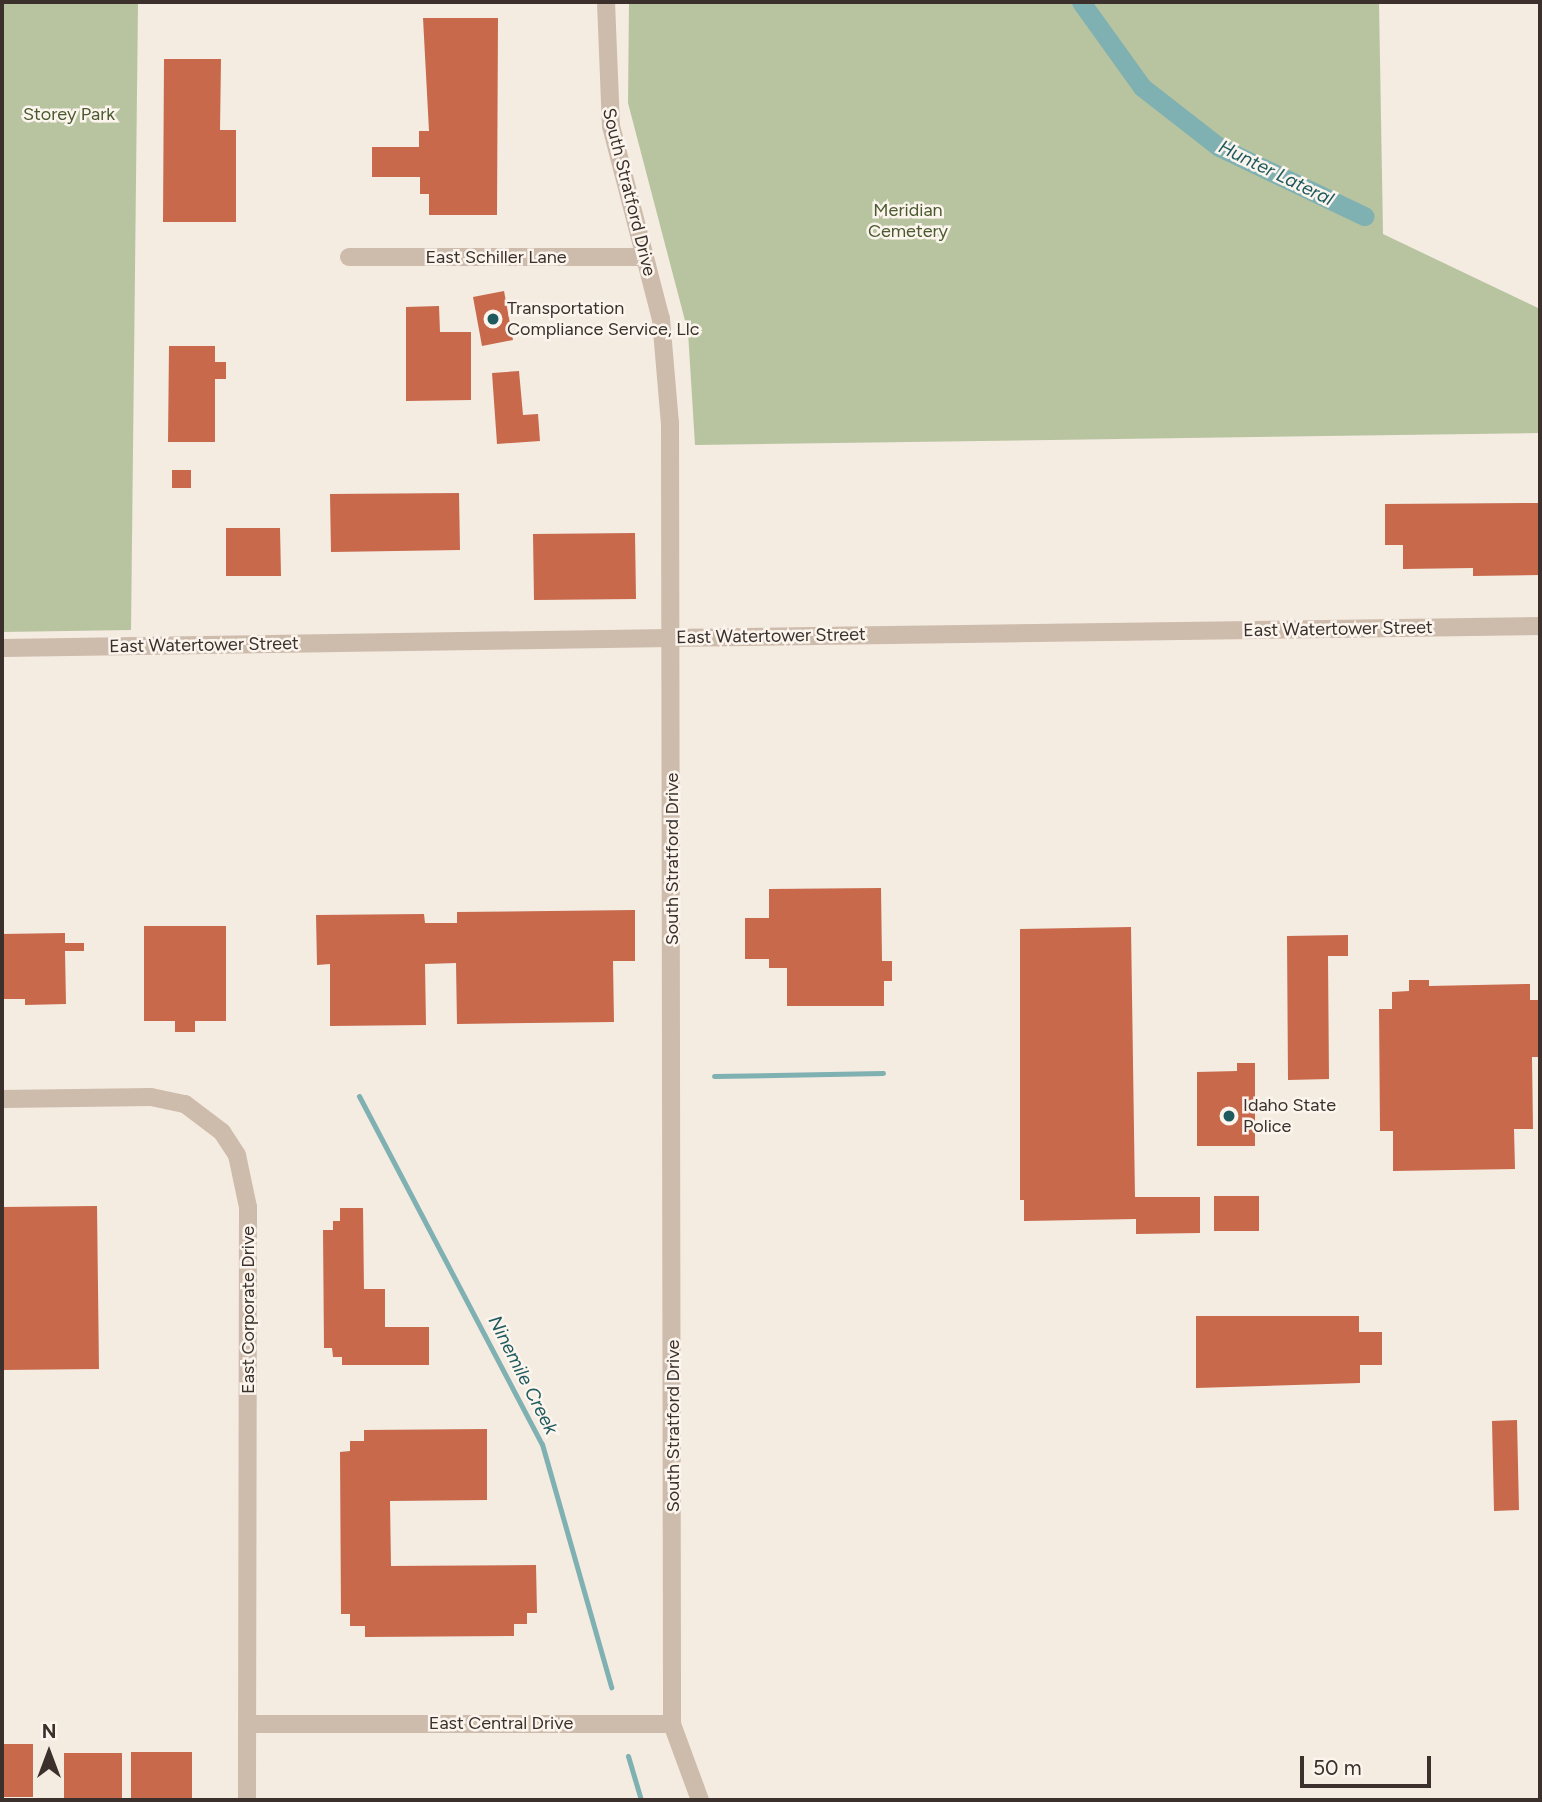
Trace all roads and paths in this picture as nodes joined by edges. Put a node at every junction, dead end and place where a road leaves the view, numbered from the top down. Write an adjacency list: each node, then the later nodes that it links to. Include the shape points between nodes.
1 (606, 2): 3 (street, South Stratford Drive, via 611,127)
2 (349, 257): 3 (street, East Schiller Lane)
3 (644, 257): 5 (street, South Stratford Drive, via 666,359)
4 (1540, 626): 5 (street, East Watertower Street)
5 (671, 638): 6 (street, East Watertower Street); 9 (street, South Stratford Drive)
6 (2, 648)
7 (2, 1099): 8 (street, East Corporate Drive, via 151,1097 185,1104 222,1132 237,1155 248,1208)
8 (248, 1724): 9 (street, East Central Drive); 10 (street, East Corporate Drive)
9 (672, 1724): 11 (street)
10 (247, 1800)
11 (700, 1800)

